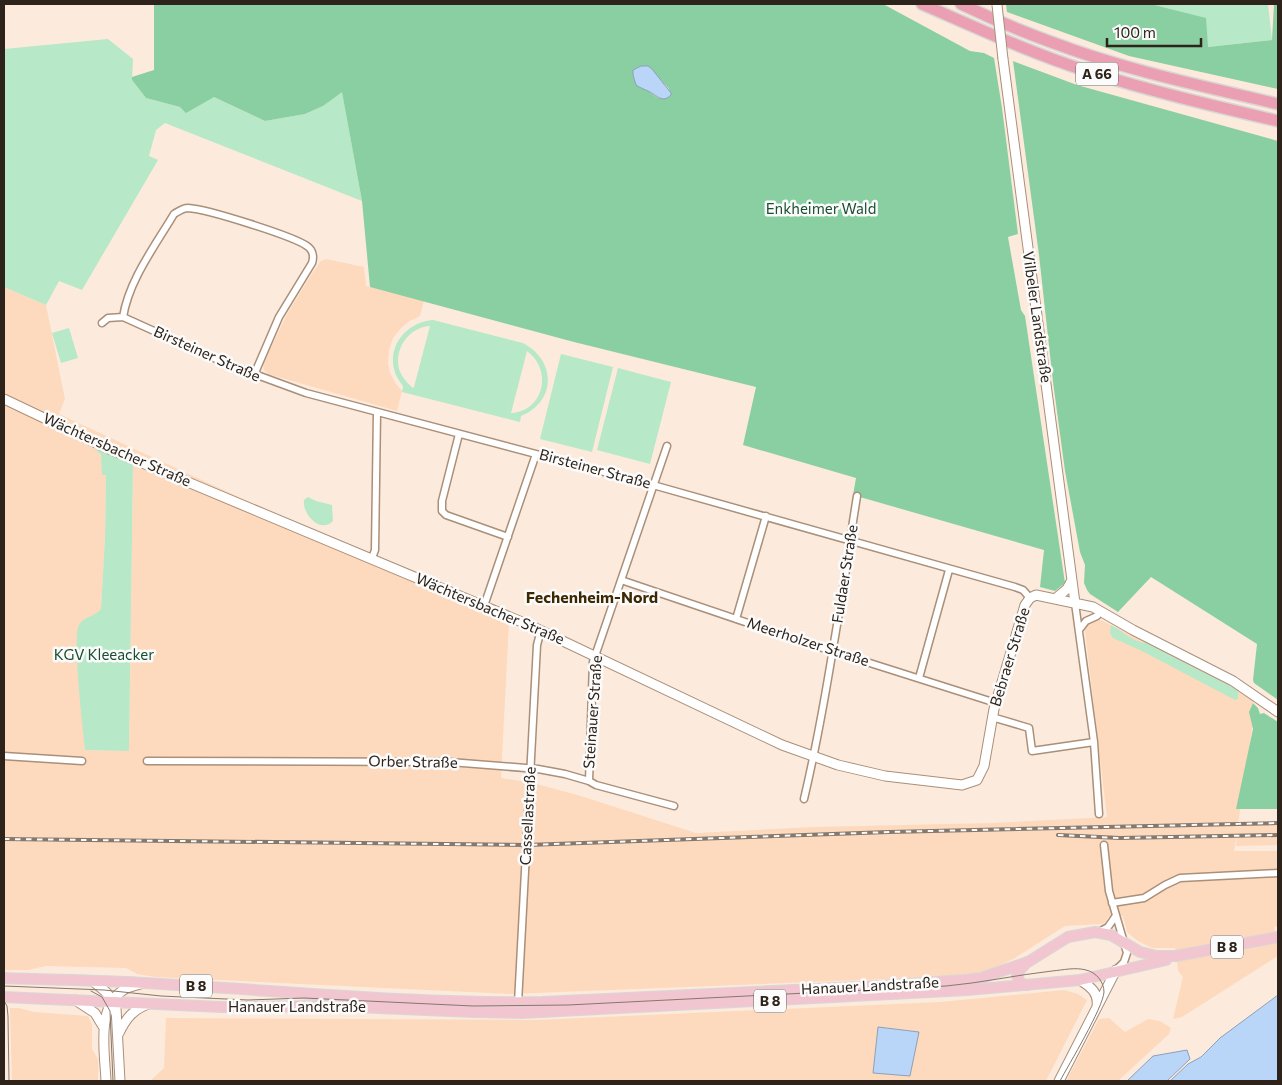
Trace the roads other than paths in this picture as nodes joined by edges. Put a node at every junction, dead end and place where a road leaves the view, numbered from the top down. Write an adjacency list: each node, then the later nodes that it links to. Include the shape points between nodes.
1 (922, 4): 5 (highway, A 66, via 1086,71)
2 (961, 4): 4 (highway, A 66, via 1095,57)
3 (997, 4): 22 (street, Vilbeler Landstraße, bridge)
4 (1278, 104)
5 (1278, 121)
6 (123, 317): 7 (street, via 108,318); 8 (street, Birsteiner Straße); 8 (street, via 125,304 143,266 174,214 180,210 190,208 243,222 300,242 310,248 314,258 312,264 279,317)
7 (102, 323)
8 (254, 375): 10 (street, Birsteiner Straße)
9 (4, 398): 19 (street, Wächtersbacher Straße, via 108,449)
10 (377, 412): 11 (street, Birsteiner Straße); 19 (street, via 376,550)
11 (459, 434): 13 (street, Birsteiner Straße); 17 (street, via 442,511)
12 (667, 446): 14 (street, Steinauer Straße)
13 (536, 454): 14 (street, Birsteiner Straße); 17 (street)
14 (654, 485): 16 (street, Birsteiner Straße); 21 (street, Steinauer Straße)
15 (856, 496): 18 (street, Fuldaer Straße)
16 (766, 516): 18 (street, Birsteiner Straße); 28 (street)
17 (508, 537): 26 (street)
18 (851, 540): 20 (street, Birsteiner Straße); 31 (street, Fuldaer Straße)
19 (372, 558): 26 (street, Wächtersbacher Straße)
20 (949, 570): 23 (street, Birsteiner Straße, via 1020,588); 33 (street)
21 (621, 580): 28 (street, Meerholzer Straße); 32 (street, Steinauer Straße)
22 (1072, 580): 24 (street); 25 (street, Vilbeler Landstraße); 27 (street)
23 (1030, 598): 24 (street, Birsteiner Straße, via 1036,595); 34 (street, Bebraer Straße, via 1025,605)
24 (1055, 599): 25 (street, Birsteiner Straße)
25 (1075, 603): 27 (street, Birsteiner Straße); 30 (street, Vilbeler Landstraße)
26 (484, 606): 29 (street, Wächtersbacher Straße)
27 (1095, 612): 30 (street); 35 (street, via 1233,681)
28 (736, 619): 31 (street, Meerholzer Straße)
29 (541, 630): 32 (street, Wächtersbacher Straße); 42 (street, Cassellastraße, via 537,645)
30 (1079, 630): 37 (street, Vilbeler Landstraße)
31 (832, 650): 33 (street, Meerholzer Straße); 39 (street, Fuldaer Straße)
32 (595, 656): 39 (street, Wächtersbacher Straße); 44 (street, Steinauer Straße)
33 (919, 678): 34 (street, Meerholzer Straße)
34 (996, 703): 36 (street, Bebraer Straße)
35 (1278, 712)
36 (992, 717): 37 (street, Bebraer Straße, via 1029,728 1032,751); 43 (street, Bebraer Straße)
37 (1094, 742): 47 (street, Vilbeler Landstraße)
38 (4, 756): 40 (street)
39 (813, 757): 43 (street, Wächtersbacher Straße, via 866,772 928,782 966,784); 45 (street, Fuldaer Straße)
40 (82, 760)
41 (146, 761): 42 (street, Orber Straße, via 440,762)
42 (531, 768): 44 (street, Orber Straße); 66 (street, Cassellastraße)
43 (980, 775)
44 (589, 781): 46 (street, Orber Straße)
45 (804, 799)
46 (674, 806)
47 (1099, 814)
48 (1104, 845): 50 (street)
49 (1278, 873): 50 (street, via 1180,878 1144,898)
50 (1112, 903): 51 (street)
51 (1115, 916): 52 (street, via 1108,927); 54 (street)
52 (1099, 932): 54 (main road, Hanauer Landstraße / B 8); 56 (main road, Hanauer Landstraße / B 8, via 1068,937)
53 (1278, 937): 55 (main road, Hanauer Landstraße / B 8)
54 (1124, 943): 55 (main road, Hanauer Landstraße / B 8, via 1151,955); 57 (street, via 1126,956)
55 (1176, 956): 57 (main road, Hanauer Landstraße / B 8)
56 (1028, 962): 62 (main road, via 1017,976 1021,984); 66 (main road, Hanauer Landstraße / B 8, via 981,978 936,983)
57 (1116, 970): 59 (main road, Hanauer Landstraße / B 8); 69 (street)
58 (4, 978): 60 (main road, Hanauer Landstraße / B 8)
59 (1080, 980): 62 (main road, Hanauer Landstraße / B 8); 69 (street, via 1097,996)
60 (93, 981): 61 (main road, Hanauer Landstraße / B 8); 65 (street)
61 (143, 983): 65 (street, via 121,991); 66 (main road, Hanauer Landstraße / B 8, via 384,998)
62 (1030, 984): 68 (main road, Hanauer Landstraße / B 8)
63 (4, 997): 64 (main road, Hanauer Landstraße / B 8)
64 (75, 1000): 65 (main road, Hanauer Landstraße / B 8); 70 (street, via 94,1013)
65 (112, 1001): 67 (main road, Hanauer Landstraße / B 8); 70 (street, via 106,1013); 71 (street, via 117,1013)
66 (518, 1002): 68 (street)
67 (149, 1004): 68 (main road, Hanauer Landstraße / B 8); 71 (street, via 127,1017)
68 (531, 1012)
69 (1092, 1017): 74 (street)
70 (105, 1029): 72 (street)
71 (118, 1035): 73 (street)
72 (106, 1081)
73 (120, 1081)
74 (1059, 1081)

